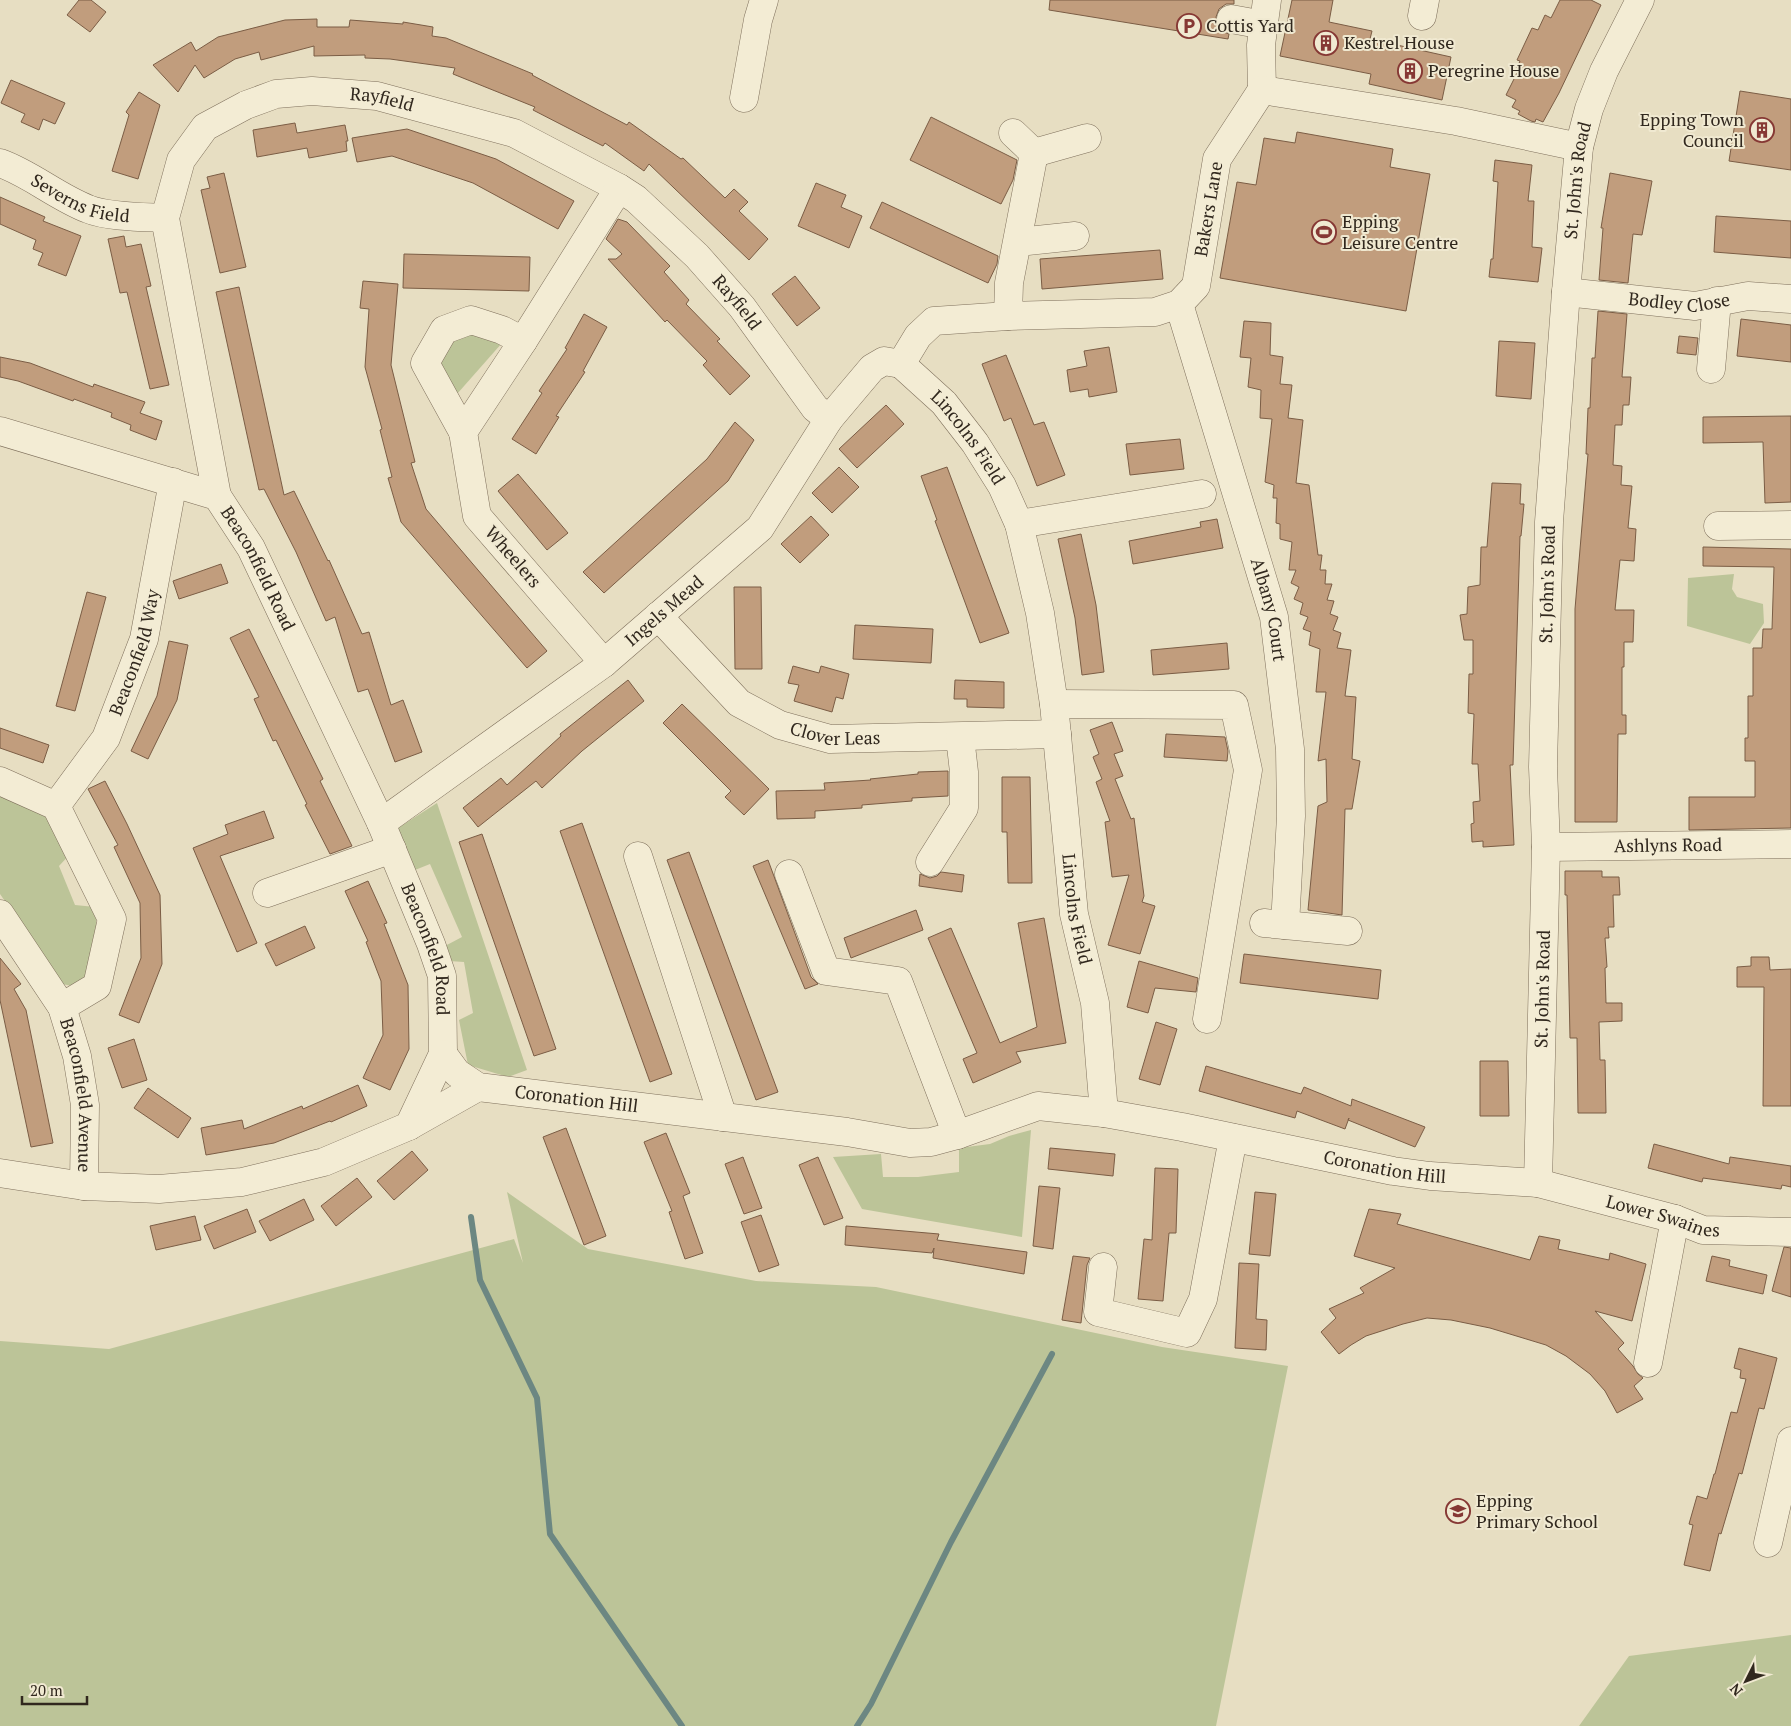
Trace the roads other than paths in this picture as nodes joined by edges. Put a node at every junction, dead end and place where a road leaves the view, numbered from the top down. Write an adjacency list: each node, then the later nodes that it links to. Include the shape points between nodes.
1 (764, 0): 6 (street)
2 (1640, 0): 9 (street, St. John's Road, via 1604,71)
3 (1266, 12): 4 (street); 5 (street, via 1260,45)
4 (1231, 19)
5 (1262, 90): 9 (street, via 1456,121); 19 (street, Bakers Lane, via 1217,159 1196,286)
6 (744, 98)
7 (1014, 133): 10 (street)
8 (1087, 138): 10 (street)
9 (1579, 147): 16 (street, St. John's Road)
10 (1034, 153): 15 (street)
11 (0, 163): 13 (street, Severns Field, via 90,210)
12 (618, 188): 13 (street, Rayfield, via 514,133 377,96 312,91 276,94 246,105 205,127 181,160); 21 (street); 24 (street, Rayfield, via 636,199 697,256 742,307 815,408)
13 (165, 218): 29 (street, Rayfield)
14 (1075, 236): 15 (street)
15 (1018, 242): 20 (street, via 1009,283)
16 (1566, 292): 18 (street, Bodley Close, via 1695,306); 42 (street, St. John's Road, via 1549,522 1544,767)
17 (1791, 298): 18 (street, Bodley Close, via 1748,296)
18 (1717, 300): 23 (street)
19 (1179, 304): 20 (street, Bakers Lane, via 1156,312); 49 (street, Albany Court, via 1274,617 1290,748 1291,816 1274,924)
20 (1008, 316): 22 (street, Bakers Lane, via 934,321 918,336)
21 (523, 341): 26 (street); 26 (street, Wheelers, via 470,320 444,330 425,363)
22 (901, 364): 24 (street, Ingels Mead, via 884,362 872,368); 30 (street, Lincolns Field, via 944,404 976,442 1002,486)
23 (1711, 369)
24 (829, 418): 33 (street, Ingels Mead, via 760,528)
25 (0, 431): 27 (street, Beaconfield Road)
26 (463, 432): 34 (street, Wheelers, via 476,516)
27 (173, 482): 29 (street, Beaconfield Road); 39 (street, Beaconfield Way, via 144,639 106,738)
28 (1202, 494): 30 (street)
29 (217, 496): 40 (street, Beaconfield Road, via 251,548)
30 (1019, 524): 35 (street, Lincolns Field, via 1040,613)
31 (1791, 525): 32 (street)
32 (1718, 526)
33 (658, 616): 34 (street, Ingels Mead); 37 (street, Clover Leas, via 738,703 780,725 830,739)
34 (604, 664): 40 (street, Ingels Mead)
35 (1054, 704): 36 (street, Lincolns Field); 51 (street, via 1234,705 1248,770)
36 (1057, 734): 37 (street, Clover Leas); 54 (street, Lincolns Field, via 1074,914 1095,1003)
37 (960, 737): 45 (street, via 964,808)
38 (0, 781): 39 (street)
39 (56, 806): 50 (street, Beaconfield Avenue, via 112,919 97,986)
40 (381, 824): 43 (street, Beaconfield Road)
41 (1791, 844): 42 (street, Ashlyns Road)
42 (1546, 847): 60 (street, St. John's Road)
43 (392, 849): 47 (street); 52 (street, Beaconfield Road, via 442,976)
44 (638, 856): 55 (street)
45 (930, 862)
46 (789, 874): 57 (street, via 826,971 898,982)
47 (267, 893)
48 (0, 914): 50 (street, Beaconfield Avenue)
49 (1348, 932)
50 (62, 1007): 61 (street, Beaconfield Avenue, via 77,1056 85,1106)
51 (1207, 1019)
52 (443, 1054): 53 (street, Coronation Hill, via 457,1073); 56 (street)
53 (478, 1086): 55 (street, Coronation Hill); 56 (street)
54 (1104, 1113): 57 (street, Coronation Hill, via 1038,1106); 58 (street, Coronation Hill)
55 (724, 1118): 57 (street, Coronation Hill, via 847,1132 910,1143 931,1142)
56 (408, 1126): 61 (street, via 324,1162 242,1182 159,1189)
57 (957, 1135)
58 (1233, 1138): 60 (street, Coronation Hill, via 1420,1175); 64 (street, via 1203,1299 1187,1333 1098,1312)
59 (0, 1173): 61 (street)
60 (1538, 1183): 62 (street, Lower Swaines)
61 (84, 1186)
62 (1674, 1220): 63 (street, Lower Swaines, via 1703,1230); 65 (street)
63 (1791, 1232)
64 (1103, 1267)
65 (1648, 1363)
66 (1791, 1442): 67 (street)
67 (1768, 1543)

